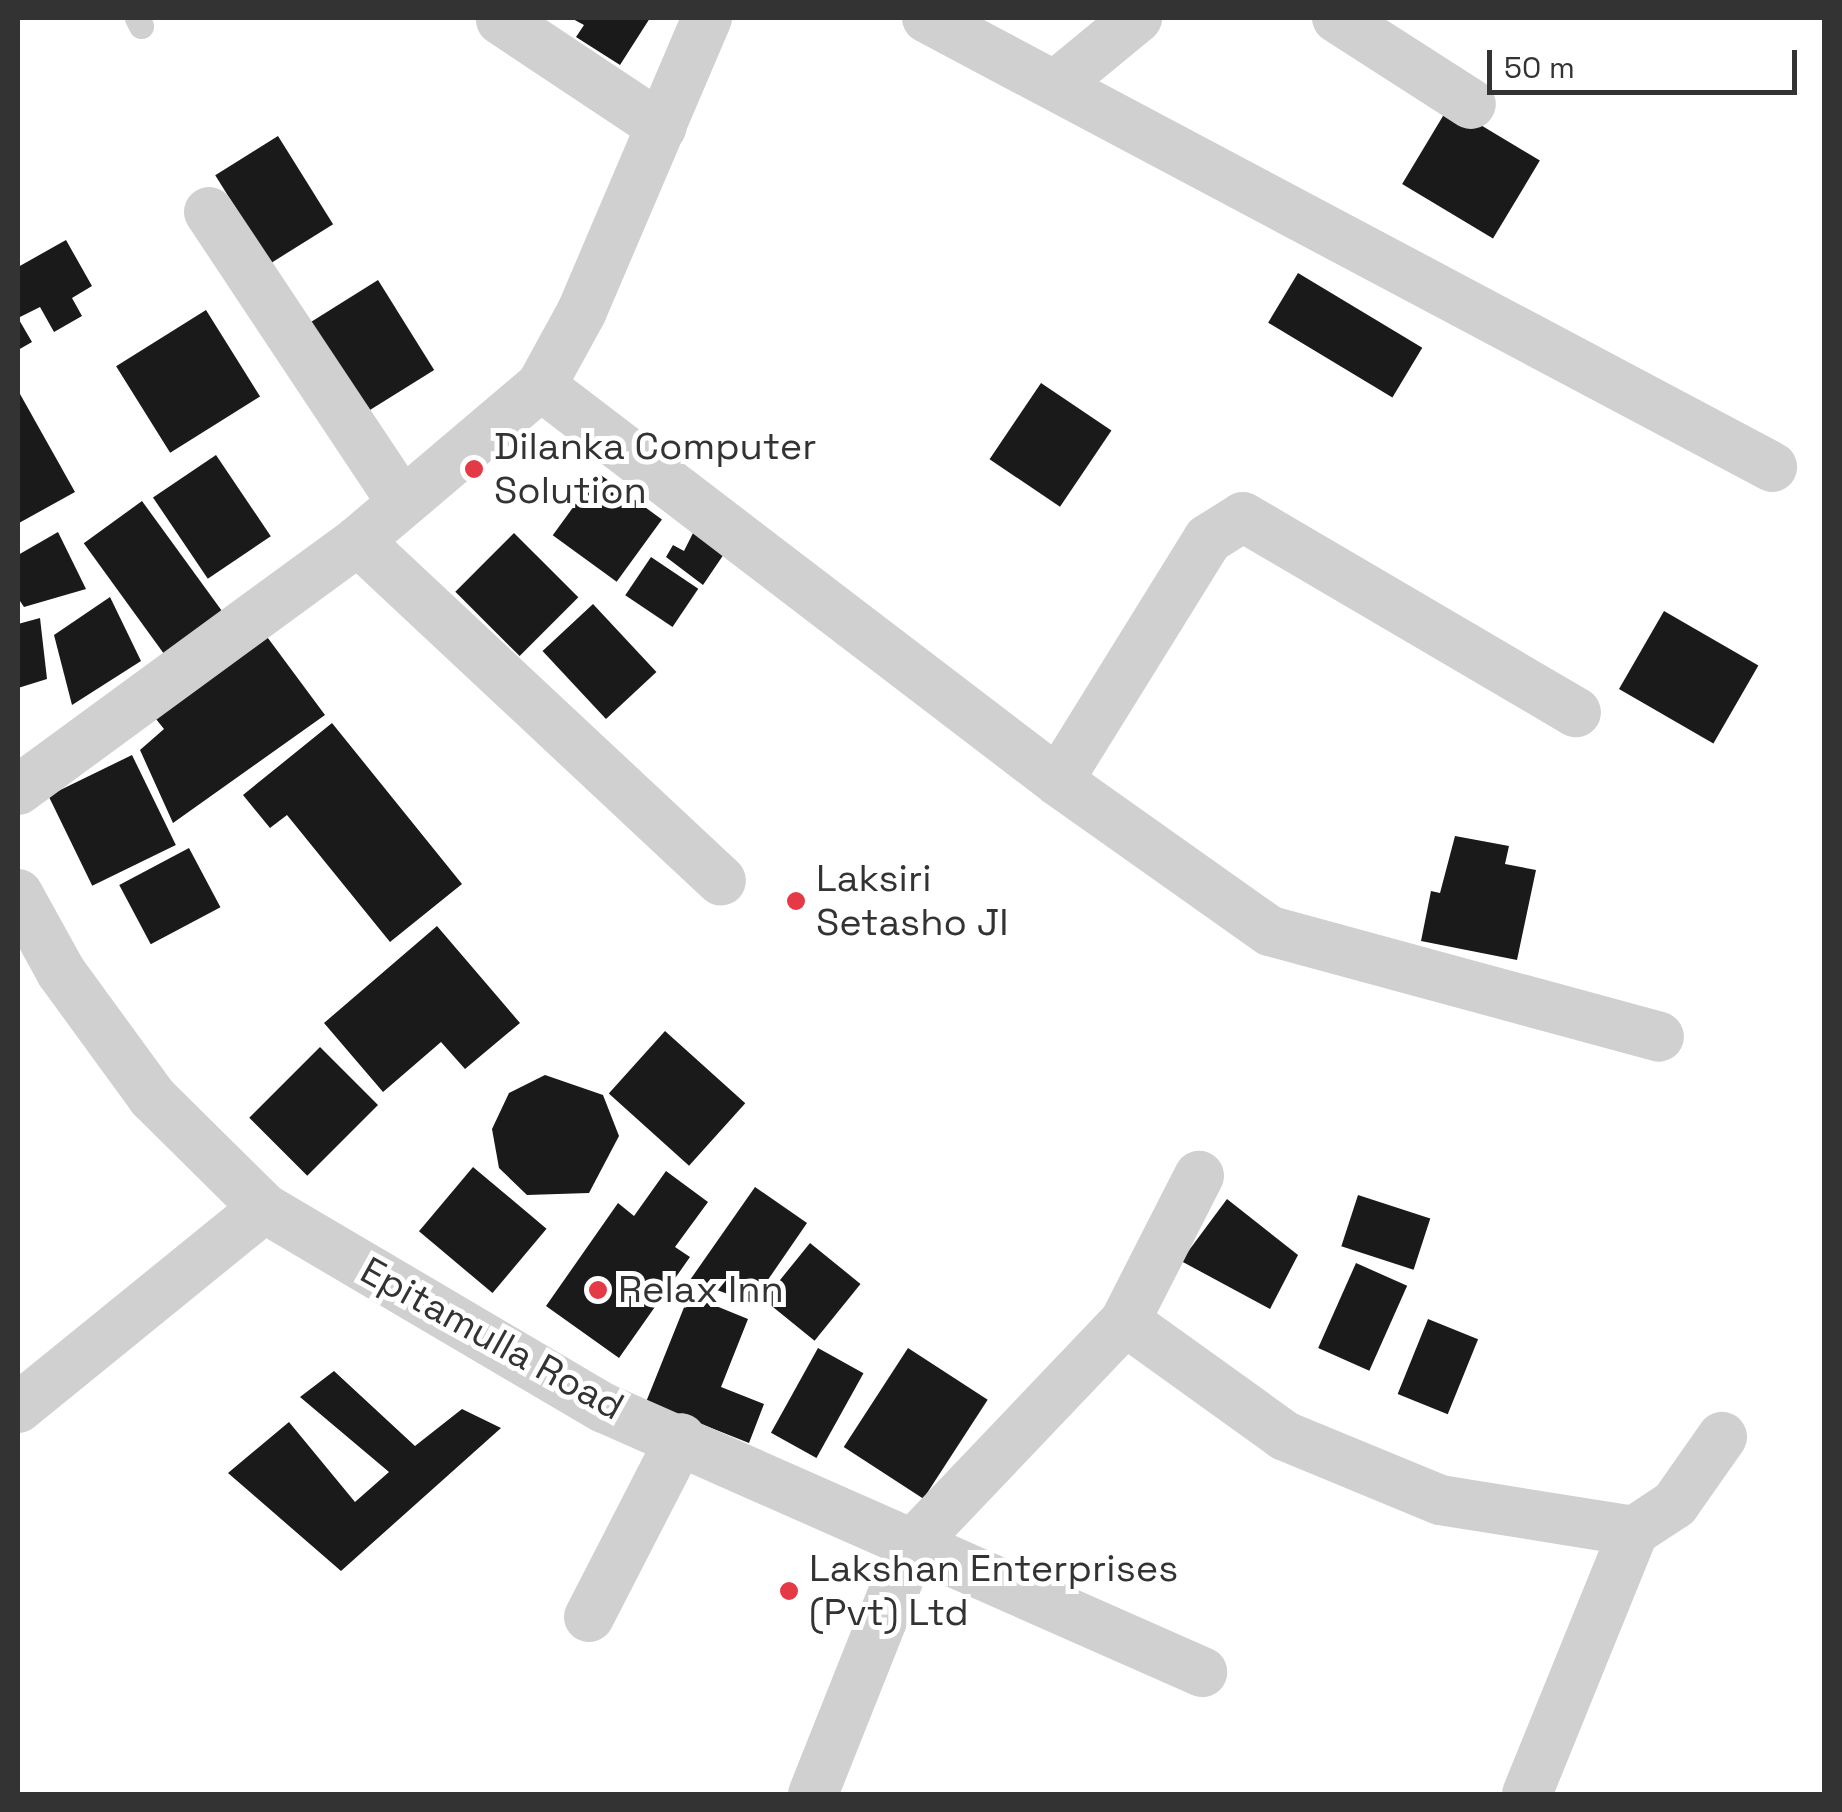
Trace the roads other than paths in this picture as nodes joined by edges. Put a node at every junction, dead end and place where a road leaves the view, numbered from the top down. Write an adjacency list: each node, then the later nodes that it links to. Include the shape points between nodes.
1 (707, 18): 8 (street)
2 (927, 18): 6 (street)
3 (1137, 18): 6 (street)
4 (1337, 18): 7 (street)
5 (501, 20): 8 (street)
6 (1056, 84): 11 (street)
7 (1471, 104)
8 (662, 127): 10 (street)
9 (209, 212): 12 (street)
10 (541, 386): 12 (street); 15 (street)
11 (1772, 466)
12 (401, 501): 13 (street)
13 (358, 541): 16 (street); 17 (street)
14 (1576, 712): 15 (street, via 1243,516 1208,539)
15 (1058, 781): 20 (street, via 1270,931)
16 (18, 790)
17 (721, 881)
18 (18, 894): 19 (street, Epitamulla Road)
19 (39, 979): 22 (street, Epitamulla Road)
20 (1659, 1037)
21 (1199, 1176): 23 (street)
22 (264, 1208): 24 (street); 26 (street, Epitamulla Road, via 604,1408)
23 (1125, 1321): 27 (street, via 1303,1443 1440,1500); 28 (street)
24 (18, 1408)
25 (1722, 1437): 27 (street, via 1675,1504)
26 (681, 1438): 28 (street, Epitamulla Road); 29 (street)
27 (1634, 1531): 32 (street)
28 (912, 1545): 30 (street, Epitamulla Road); 31 (street)
29 (589, 1617)
30 (1202, 1672)
31 (813, 1794)
32 (1527, 1794)

